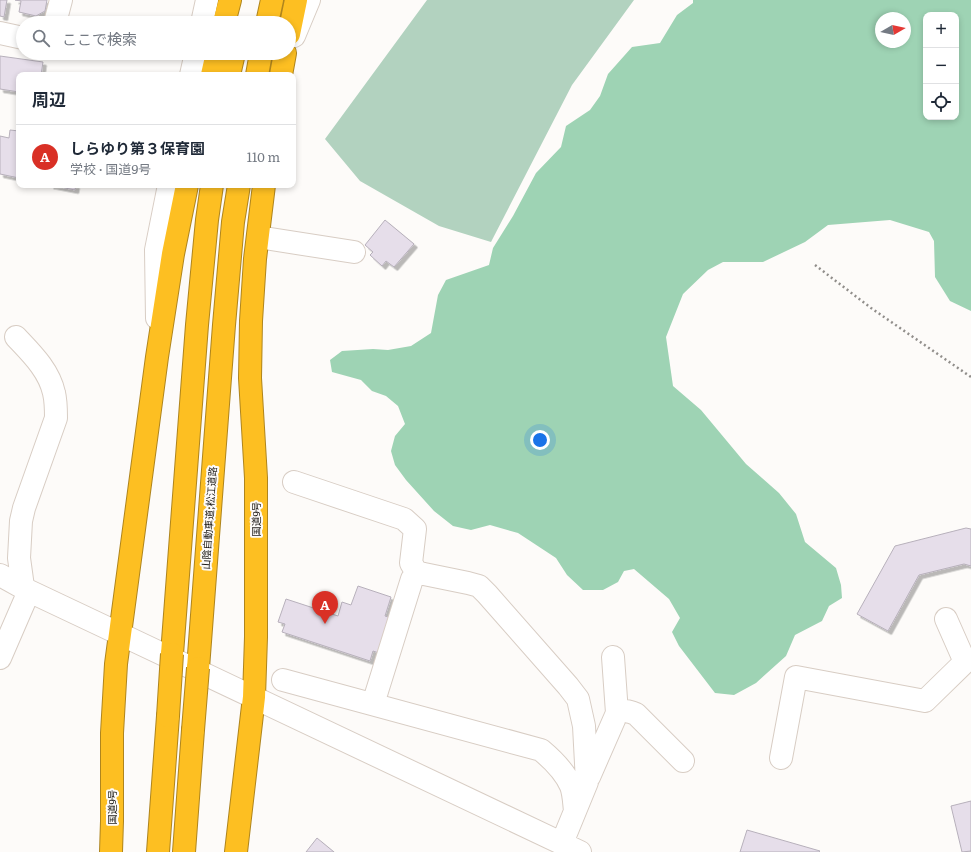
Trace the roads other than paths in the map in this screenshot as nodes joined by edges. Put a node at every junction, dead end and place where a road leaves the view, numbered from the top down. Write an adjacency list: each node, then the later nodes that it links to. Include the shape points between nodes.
1 (62, 0): 8 (street)
2 (207, 0): 9 (street)
3 (230, 0): 10 (highway)
4 (245, 0): 11 (highway)
5 (272, 0): 12 (highway)
6 (296, 0): 13 (highway)
7 (309, 0): 14 (street)
8 (57, 16)
9 (204, 16)
10 (226, 16)
11 (242, 16)
12 (269, 16)
13 (293, 16)
14 (296, 31)
15 (0, 33): 16 (street)
16 (16, 36)
17 (194, 60): 21 (street)
18 (215, 60): 22 (highway)
19 (232, 60): 23 (highway)
20 (260, 60): 24 (highway)
21 (192, 72)
22 (213, 72)
23 (230, 72)
24 (258, 72)
25 (168, 188): 33 (street, via 156,250)
26 (186, 188): 33 (highway, 国道9号)
27 (212, 188): 53 (highway, bridge, via 197,325)
28 (239, 188): 54 (highway, 山陰自動車道;松江道路, bridge, via 224,325)
29 (264, 188): 30 (highway, 国道9号)
30 (258, 236): 31 (street); 44 (highway, 国道9号, via 251,322 250,378 256,478)
31 (354, 252)
32 (16, 337): 37 (street, via 44,370 54,392 56,405 56,418 21,522 19,558)
33 (157, 357): 39 (highway, 国道9号)
34 (294, 482): 35 (street, via 404,519 415,529 411,563)
35 (417, 573): 45 (street, via 412,579); 49 (street, via 479,586 568,686 578,699 584,726)
36 (0, 575): 37 (street)
37 (26, 589): 39 (street); 41 (street)
38 (946, 619): 42 (street)
39 (120, 634): 44 (street); 52 (highway, 国道9号, via 112,733)
40 (613, 657): 46 (street)
41 (0, 658)
42 (968, 665): 47 (street, via 925,701 796,677)
43 (283, 680): 45 (street)
44 (254, 697): 51 (street); 55 (highway, 国道9号)
45 (373, 704): 50 (street, via 541,750 566,777 571,787)
46 (617, 713): 48 (street, via 629,711 636,714); 49 (street)
47 (782, 758)
48 (683, 762)
49 (587, 782): 50 (street)
50 (575, 811): 51 (street)
51 (571, 847)
52 (111, 852)
53 (158, 852)
54 (184, 852)
55 (236, 852)

